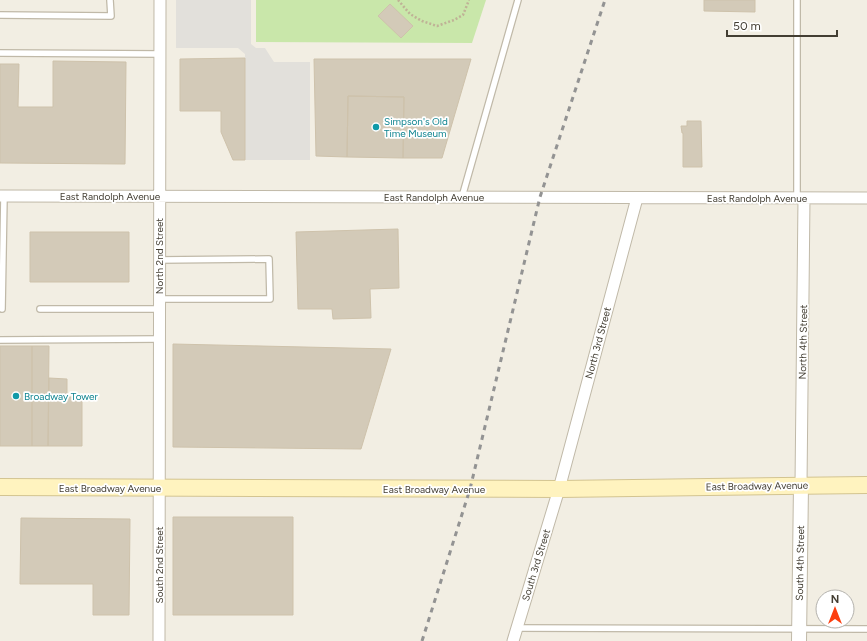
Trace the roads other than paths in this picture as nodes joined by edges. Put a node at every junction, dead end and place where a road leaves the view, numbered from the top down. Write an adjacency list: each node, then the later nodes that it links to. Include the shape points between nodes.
1 (110, 0): 5 (lane, via 111,16)
2 (160, 0): 7 (street, North 2nd Street)
3 (518, 0): 10 (lane)
4 (797, 0): 12 (lane)
5 (0, 15)
6 (0, 53): 7 (lane)
7 (160, 54): 9 (street, North 2nd Street)
8 (2, 196): 9 (street, East Randolph Avenue); 16 (lane)
9 (160, 196): 10 (street, East Randolph Avenue); 14 (street, North 2nd Street)
10 (462, 197): 11 (street, East Randolph Avenue)
11 (637, 198): 12 (street, East Randolph Avenue); 24 (street, North 3rd Street)
12 (801, 198): 13 (street, East Randolph Avenue); 20 (street, North 4th Street)
13 (867, 198)
14 (160, 260): 15 (street, North 2nd Street); 15 (lane, via 269,260 270,298)
15 (159, 304): 17 (lane); 18 (street, North 2nd Street)
16 (2, 309)
17 (40, 309)
18 (160, 339): 19 (lane); 23 (street, North 2nd Street)
19 (0, 340)
20 (801, 485): 21 (main road, East Broadway Avenue); 24 (main road, East Broadway Avenue); 27 (street, South 4th Street)
21 (867, 485)
22 (0, 487): 23 (main road, East Broadway Avenue)
23 (158, 488): 24 (main road, East Broadway Avenue); 28 (street, South 2nd Street)
24 (559, 489): 25 (street, South 3rd Street)
25 (517, 628): 27 (lane); 29 (street, South 3rd Street)
26 (867, 629): 27 (lane)
27 (799, 635)
28 (159, 641)
29 (513, 641)

